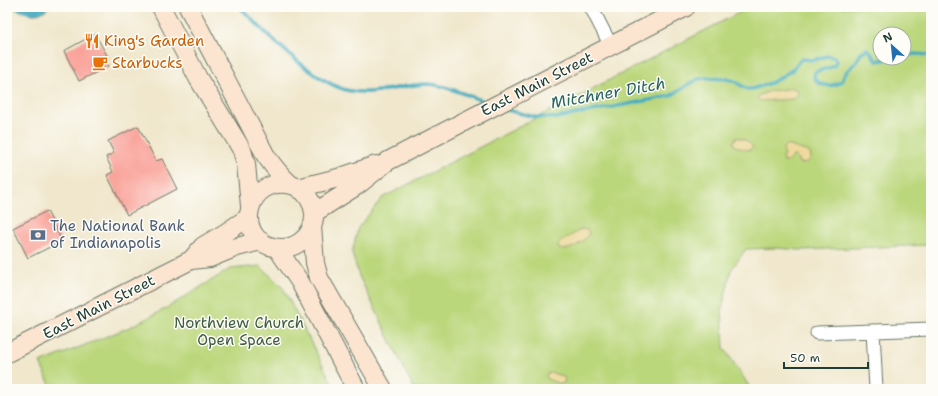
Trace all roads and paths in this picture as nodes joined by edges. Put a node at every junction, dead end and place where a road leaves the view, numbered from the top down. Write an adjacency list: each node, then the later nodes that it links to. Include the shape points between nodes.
1 (161, 7): 8 (main road, via 198,78 242,150 246,164)
2 (188, 7): 7 (main road, via 266,156 274,168)
3 (591, 7): 5 (street)
4 (686, 7): 5 (main road, East Main Street)
5 (611, 46): 6 (main road, East Main Street)
6 (388, 161): 7 (main road, East Main Street, via 329,181); 9 (main road, East Main Street)
7 (295, 186): 8 (main road, via 280,183 269,186 256,196); 9 (main road, via 309,198)
8 (250, 211): 10 (main road, via 249,222 254,233); 11 (main road, East Main Street, via 225,233 203,246)
9 (313, 219): 10 (main road, via 306,237 296,245 290,247); 17 (main road, via 315,263 319,278)
10 (269, 244): 11 (main road, East Main Street, via 237,246 210,258); 16 (main road, via 300,282)
11 (191, 260): 15 (main road, East Main Street)
12 (931, 329): 13 (street)
13 (873, 331): 14 (street); 18 (street)
14 (817, 333)
15 (7, 353)
16 (356, 389)
17 (383, 389)
18 (876, 389)

